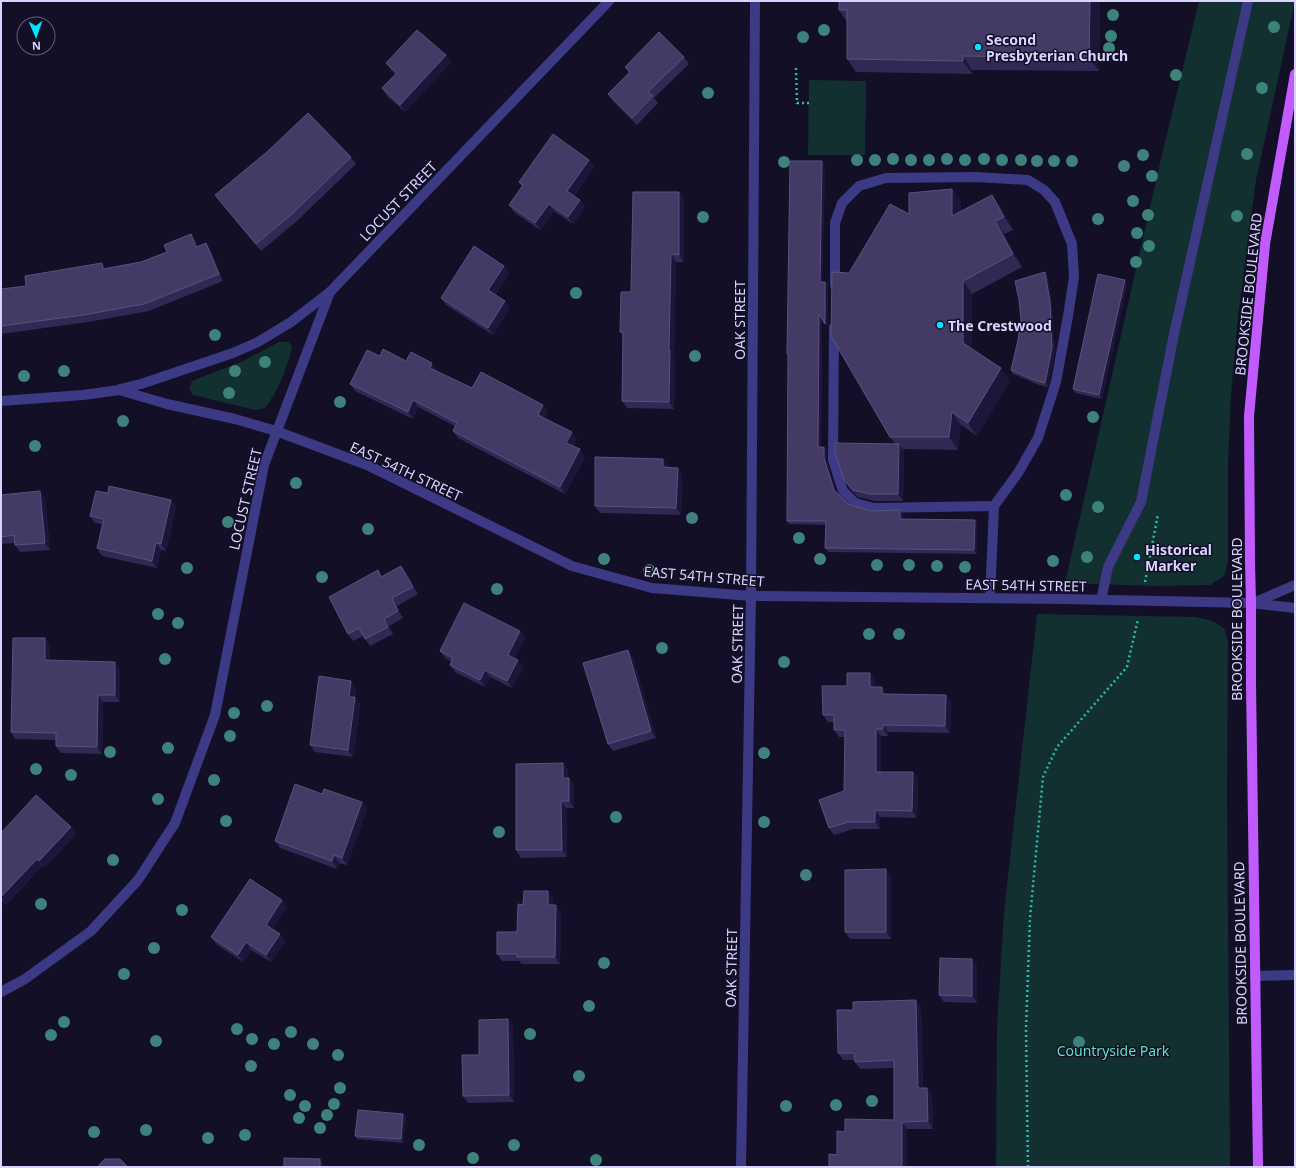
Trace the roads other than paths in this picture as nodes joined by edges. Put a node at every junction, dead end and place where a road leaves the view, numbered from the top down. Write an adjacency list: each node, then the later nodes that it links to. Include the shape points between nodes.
1 (609, 1): 5 (street, LOCUST STREET)
2 (755, 1): 13 (street, OAK STREET)
3 (1248, 1): 15 (street, via 1174,334 1141,502 1108,567)
4 (1295, 74): 16 (main road, BROOKSIDE BOULEVARD, via 1265,244 1249,416)
5 (330, 292): 8 (street, EAST 54TH STREET, via 291,322 258,342 233,353); 10 (street, LOCUST STREET)
6 (835, 294): 11 (street, via 835,223 842,203 859,186 886,178 976,176 1028,180 1044,190 1055,202 1072,244 1074,277 1056,382 1038,438 1018,473)
7 (834, 318): 11 (street, via 833,460 843,491 855,503 874,508)
8 (119, 390): 9 (street, EAST 54TH STREET); 10 (street, EAST 54TH STREET)
9 (1, 401)
10 (276, 431): 13 (street, EAST 54TH STREET, via 366,465 572,566 652,588); 20 (street, LOCUST STREET, via 264,465 215,715 175,823 138,880 91,931 25,979)
11 (994, 506): 14 (street)
12 (1295, 585): 16 (street, EAST 54TH STREET)
13 (752, 596): 14 (street, EAST 54TH STREET); 21 (street, OAK STREET)
14 (990, 598): 15 (street, EAST 54TH STREET)
15 (1101, 600): 16 (street, EAST 54TH STREET)
16 (1251, 603): 17 (street, EAST 54TH STREET); 19 (main road, BROOKSIDE BOULEVARD)
17 (1295, 608)
18 (1295, 975): 19 (street)
19 (1255, 976): 22 (main road, BROOKSIDE BOULEVARD)
20 (1, 992)
21 (741, 1167)
22 (1258, 1167)

